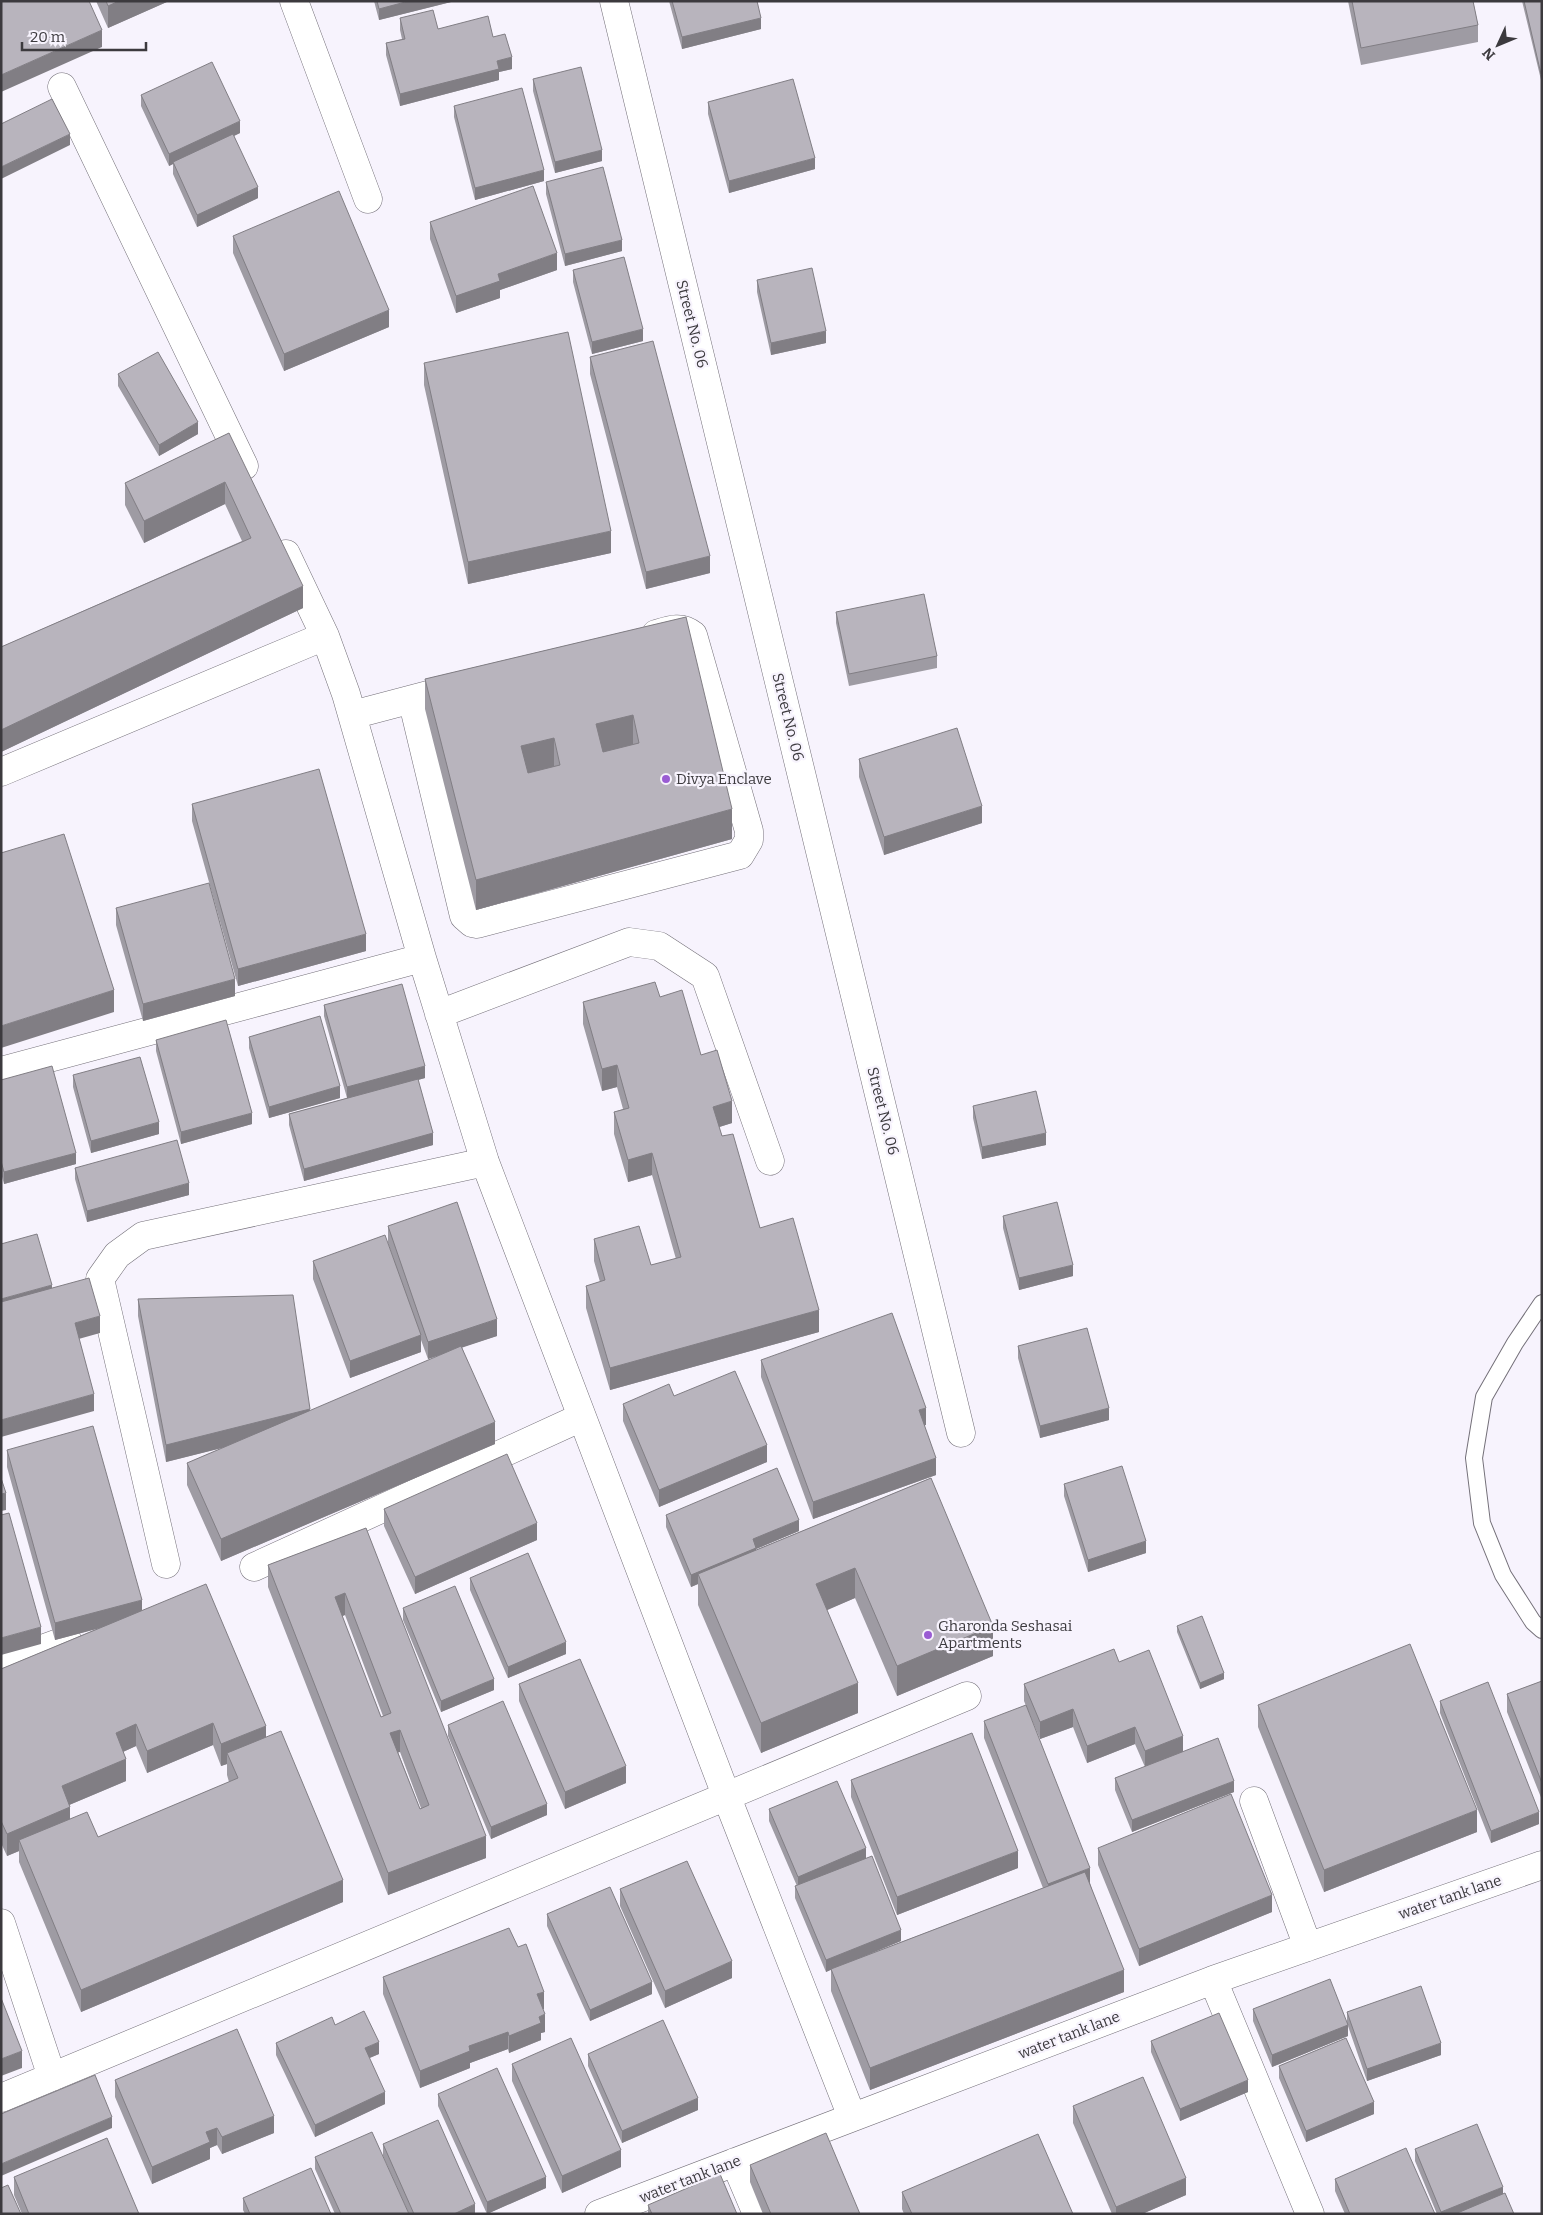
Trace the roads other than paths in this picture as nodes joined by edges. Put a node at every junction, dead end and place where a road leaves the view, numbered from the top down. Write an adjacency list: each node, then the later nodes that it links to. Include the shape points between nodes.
1 (294, 1): 4 (street)
2 (614, 1): 20 (street, Street No. 06)
3 (62, 87): 5 (street)
4 (368, 199)
5 (256, 492)
6 (274, 528): 7 (street)
7 (325, 636): 11 (street); 12 (street)
8 (628, 641): 10 (street, via 676,628 692,635 749,831 749,840 740,854 472,923 464,916)
9 (487, 679): 10 (street)
10 (412, 699): 11 (street)
11 (352, 715): 13 (street)
12 (1, 772)
13 (422, 958): 14 (street); 15 (street)
14 (439, 1014): 16 (street, via 629,942 659,946 705,976); 17 (street)
15 (1, 1071)
16 (770, 1161)
17 (485, 1162): 19 (street); 21 (street, via 143,1236 117,1254 100,1279)
18 (1542, 1303): 23 (lane, via 1484,1397 1474,1458 1482,1523 1503,1575)
19 (582, 1417): 22 (street); 27 (street)
20 (961, 1433)
21 (166, 1564)
22 (254, 1567)
23 (1542, 1630)
24 (67, 1640): 25 (street)
25 (1, 1664)
26 (967, 1696): 27 (street)
27 (726, 1795): 33 (street); 35 (street)
28 (1254, 1801): 31 (street)
29 (1542, 1865): 31 (street, water tank lane)
30 (1, 1923): 33 (street)
31 (1308, 1947): 32 (street, water tank lane)
32 (1213, 1980): 35 (street, water tank lane); 41 (street)
33 (52, 2077): 34 (street)
34 (1, 2098)
35 (852, 2117): 36 (street, water tank lane)
36 (725, 2166): 37 (street, water tank lane); 39 (street); 40 (street)
37 (636, 2207): 38 (street, water tank lane)
38 (599, 2214)
39 (733, 2214)
40 (757, 2214)
41 (1310, 2214)

